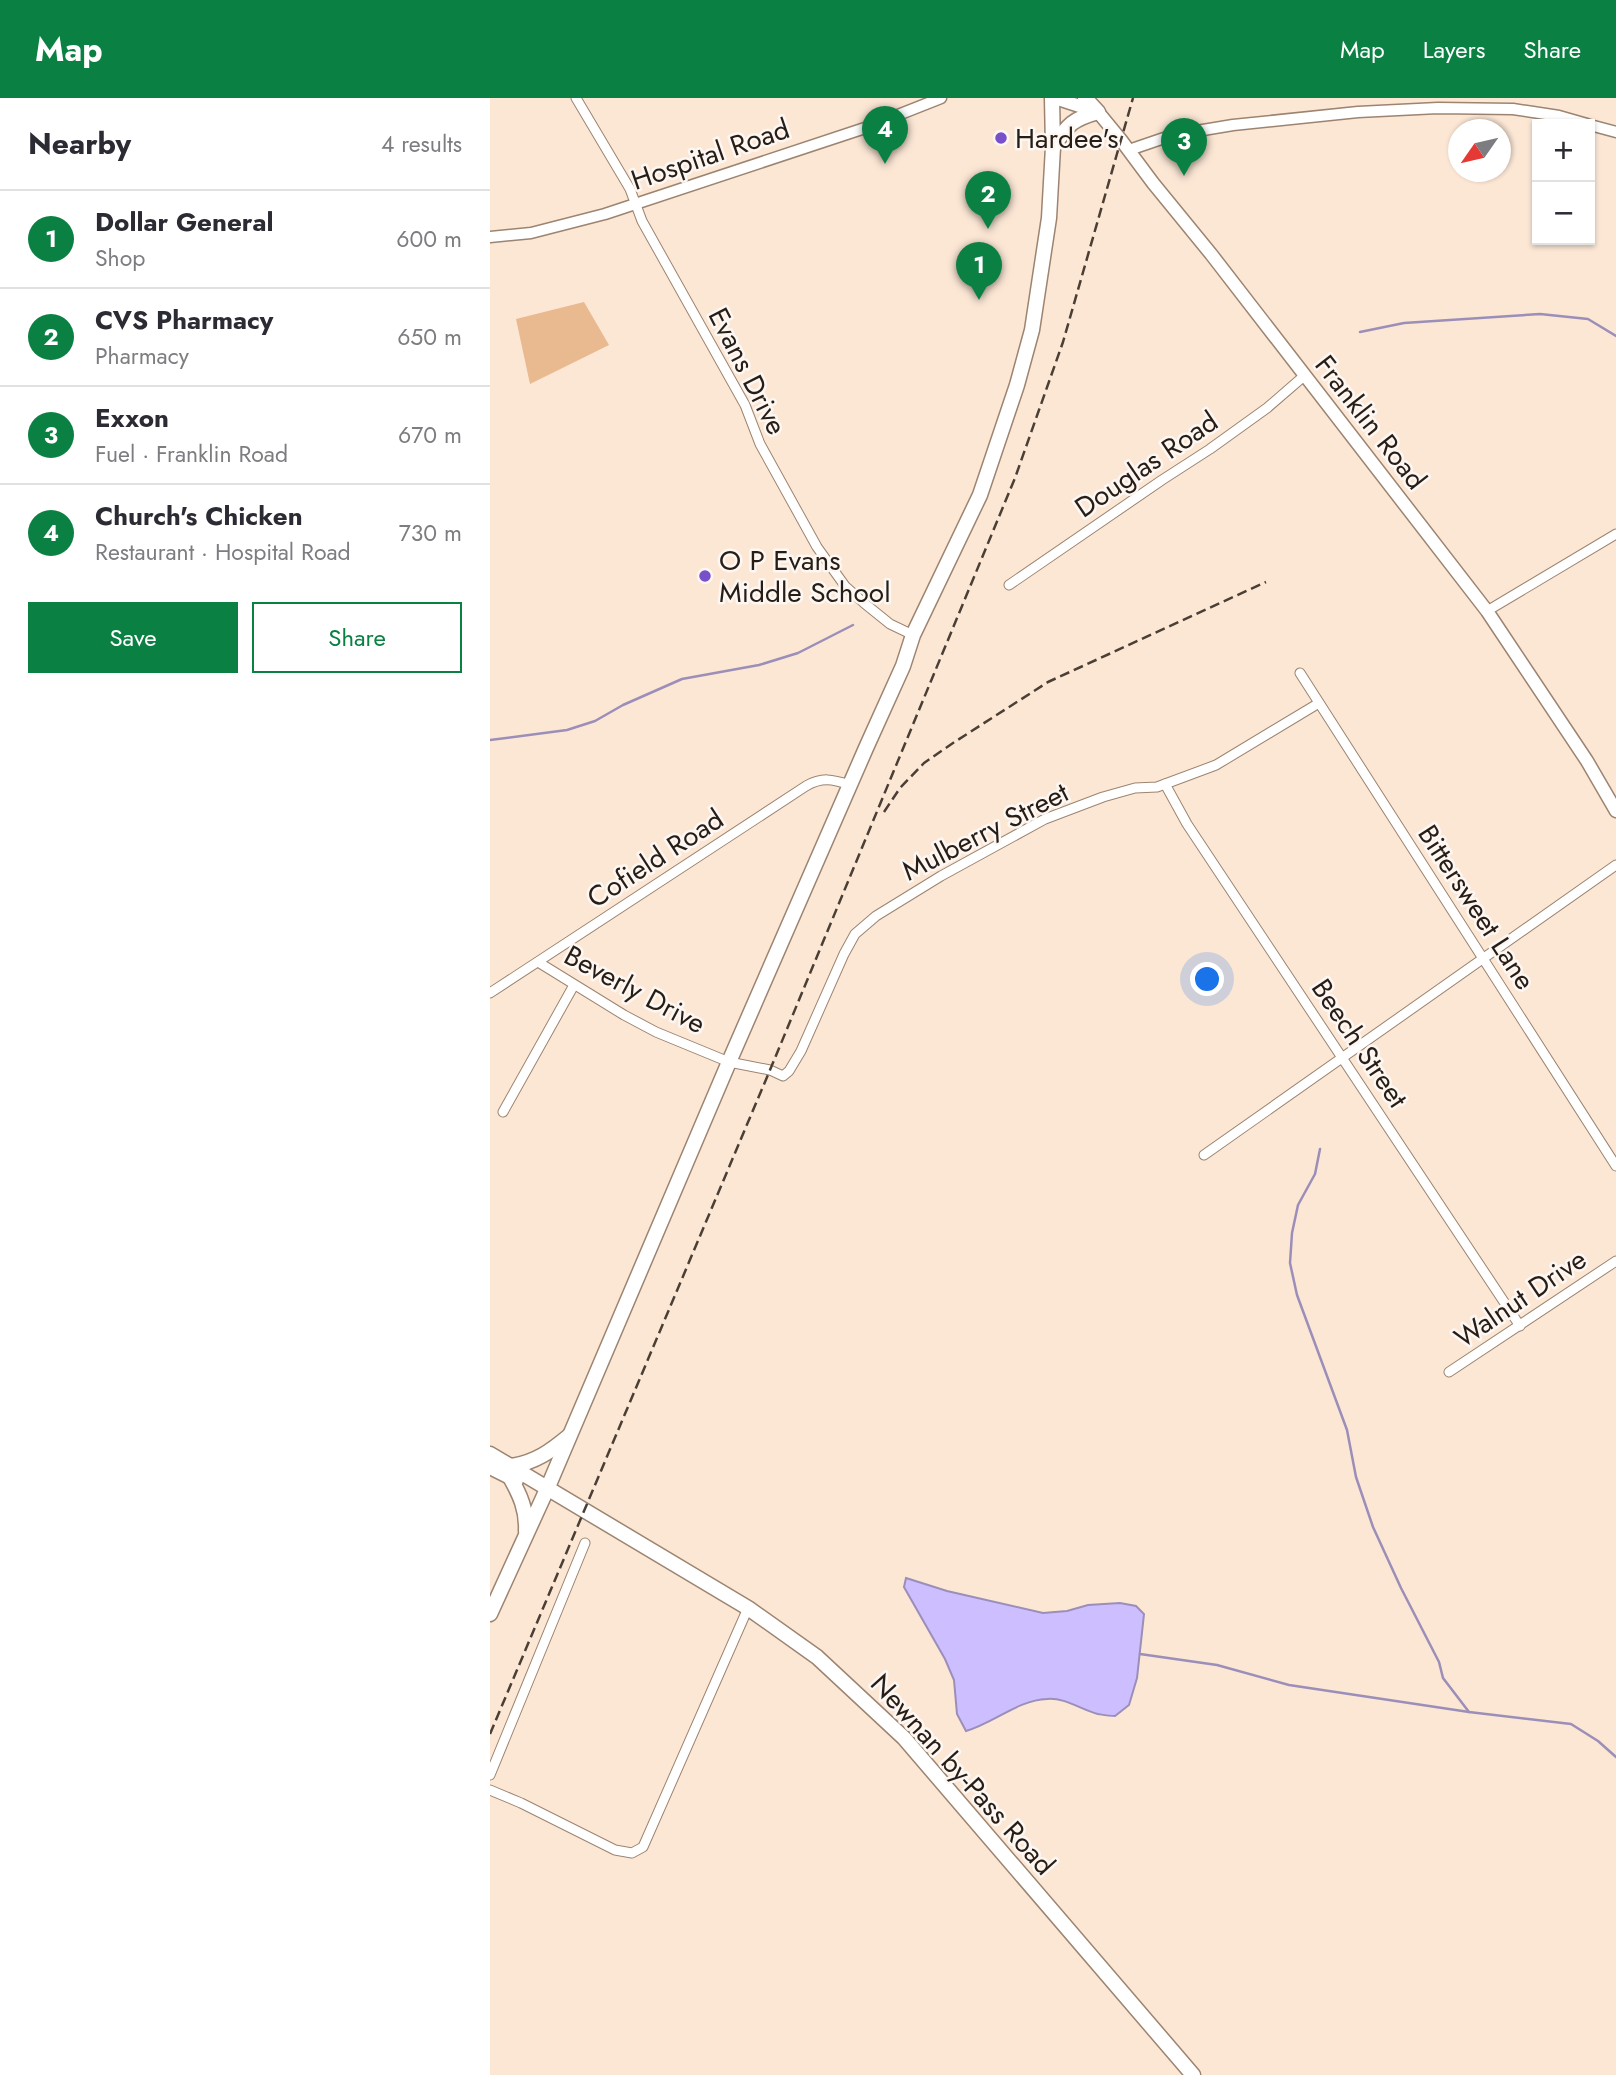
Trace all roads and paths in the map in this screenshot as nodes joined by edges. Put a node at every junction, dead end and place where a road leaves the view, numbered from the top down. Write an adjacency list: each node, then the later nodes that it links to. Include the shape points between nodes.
1 (576, 98): 11 (street, Evans Drive)
2 (941, 98): 11 (street, Hospital Road)
3 (1054, 98): 5 (main road); 9 (main road)
4 (1085, 98): 5 (main road)
5 (1098, 112): 9 (main road, via 1070,122); 10 (main road, Franklin Road)
6 (1566, 119): 10 (street, via 1513,109 1424,108 1233,125 1173,135)
7 (1595, 127): 8 (street)
8 (1616, 132)
9 (1053, 147): 17 (main road, via 1047,229 1032,330 1020,374 980,495)
10 (1129, 150): 13 (main road, Franklin Road)
11 (635, 204): 12 (street, Hospital Road, via 555,228); 17 (street, Evans Drive, via 817,547 845,586 890,624)
12 (490, 237)
13 (1304, 376): 15 (street, Douglas Road, via 1210,449); 16 (main road, Franklin Road)
14 (1616, 534): 16 (street)
15 (1009, 585)
16 (1487, 611): 22 (main road, Franklin Road)
17 (913, 635): 21 (main road)
18 (1300, 673): 19 (street, Bittersweet Lane)
19 (1319, 703): 20 (street, Mulberry Street, via 1234,755); 24 (street, Bittersweet Lane)
20 (1165, 784): 28 (street, Beech Street); 30 (street, Mulberry Street, via 1102,797 1045,819 876,916 855,934)
21 (850, 785): 25 (street, Cofield Road, via 829,779 813,782); 29 (main road)
22 (1616, 811)
23 (1616, 865): 24 (street)
24 (1483, 959): 28 (street); 33 (street, Bittersweet Lane)
25 (538, 962): 26 (street, Beverly Drive); 27 (street, Cofield Road)
26 (574, 985): 29 (street, Beverly Drive, via 656,1032); 31 (street)
27 (490, 993)
28 (1343, 1059): 32 (street); 35 (street, Beech Street)
29 (729, 1062): 30 (street, Beverly Drive, via 783,1076); 37 (main road)
30 (789, 1071)
31 (503, 1112)
32 (1204, 1155)
33 (1616, 1166)
34 (1616, 1261): 35 (street, Walnut Drive)
35 (1520, 1326): 36 (street, Walnut Drive)
36 (1449, 1372)
37 (570, 1435): 40 (main road, via 547,1454); 41 (main road)
38 (490, 1454): 40 (main road)
39 (490, 1467): 40 (main road)
40 (511, 1472): 41 (main road, Newnan by-Pass Road); 42 (main road, via 527,1517)
41 (548, 1487): 42 (main road); 44 (main road, Newnan by-Pass Road)
42 (525, 1537): 45 (main road)
43 (584, 1542): 46 (street)
44 (748, 1608): 47 (street, via 643,1847 632,1853 615,1850); 48 (main road, Newnan by-Pass Road, via 817,1657 904,1738)
45 (490, 1614)
46 (490, 1775)
47 (490, 1790)
48 (1193, 2075)

